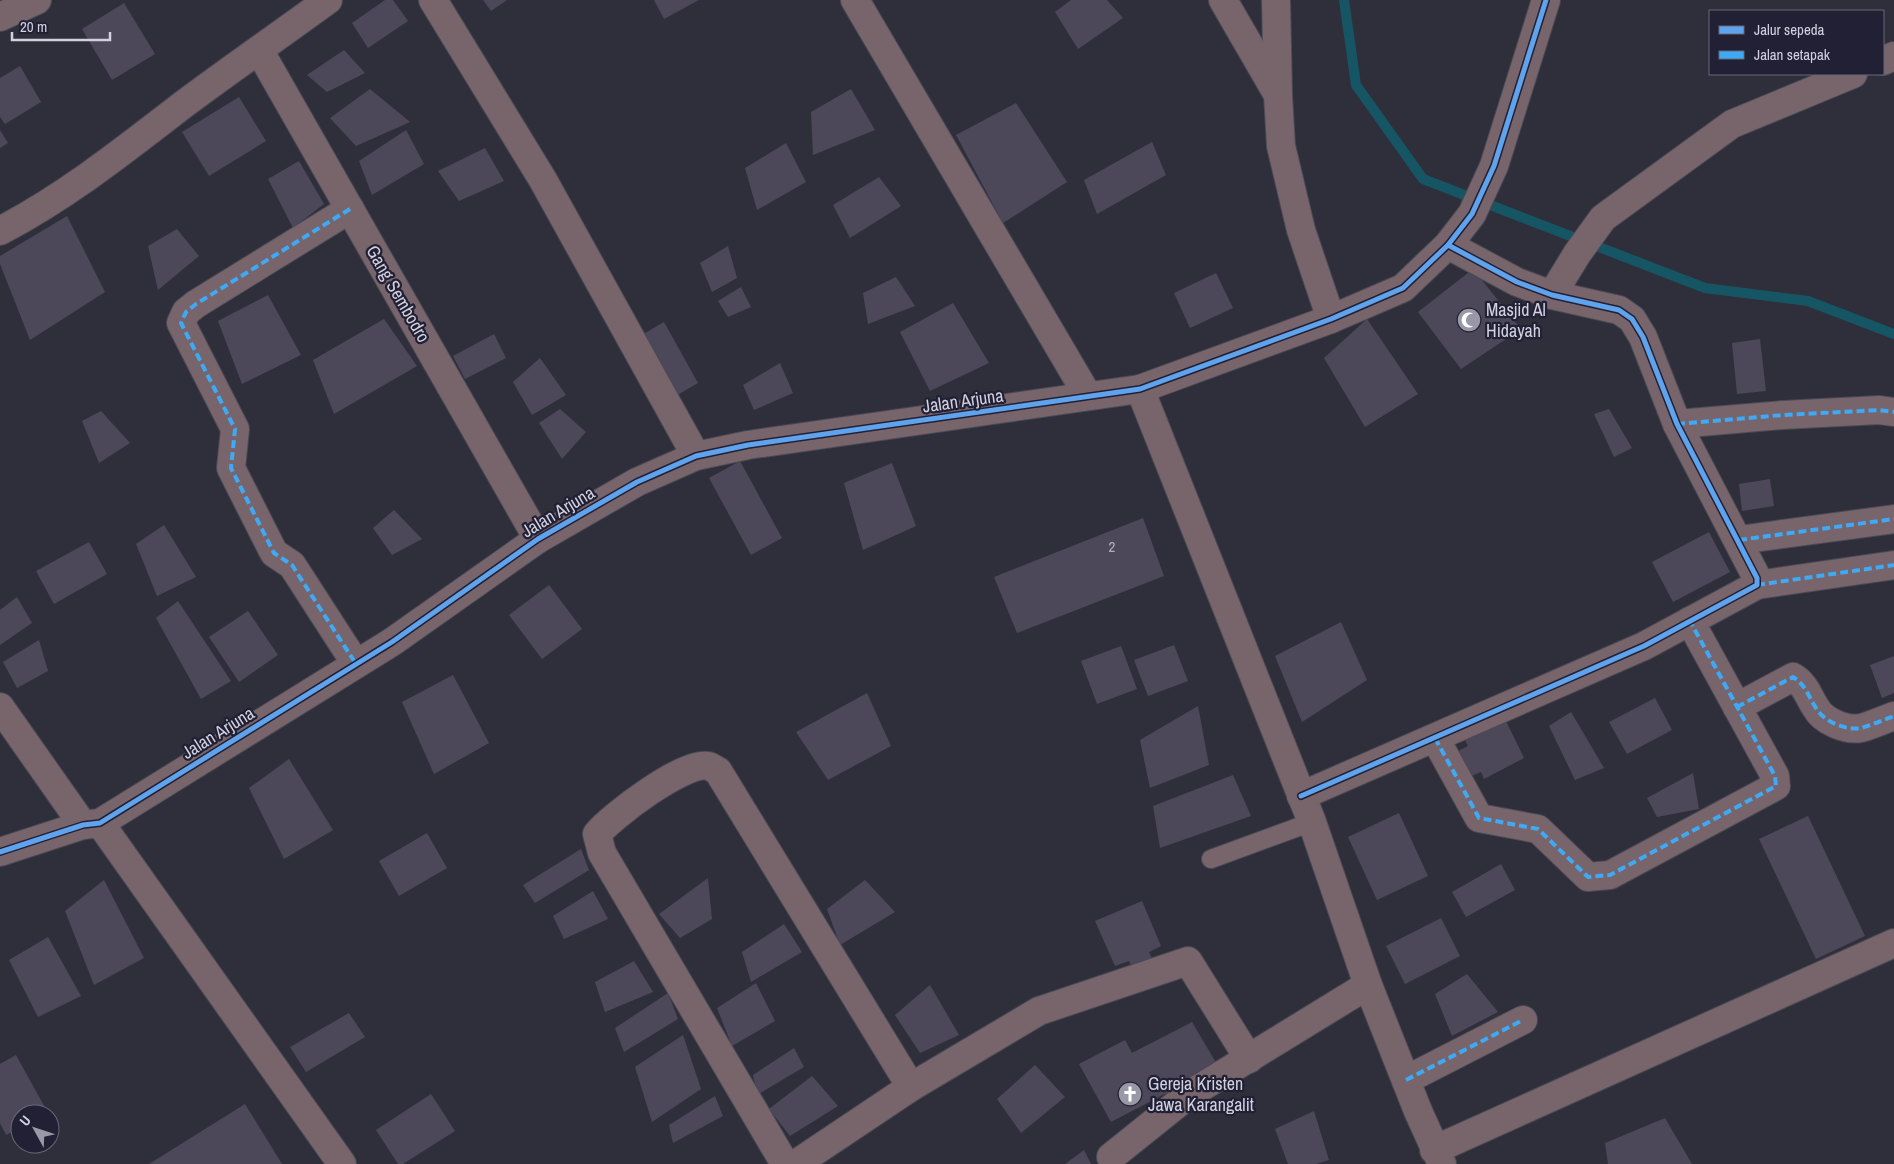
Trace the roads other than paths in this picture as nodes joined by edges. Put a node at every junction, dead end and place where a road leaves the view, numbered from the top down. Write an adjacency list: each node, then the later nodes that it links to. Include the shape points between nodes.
1 (36, 0): 8 (street)
2 (328, 0): 9 (street)
3 (433, 0): 21 (street, via 543,180)
4 (855, 0): 18 (street)
5 (1223, 0): 11 (street)
6 (1276, 0): 11 (street)
7 (1546, 0): 14 (street, Jalan Arjuna, via 1494,166 1472,214)
8 (0, 17)
9 (259, 50): 12 (street, Gang Sembodro); 13 (street, via 88,178 43,209)
10 (1851, 75): 15 (street, via 1732,124 1603,218)
11 (1278, 95): 16 (street, via 1281,146 1301,230)
12 (350, 209): 23 (street, Gang Sembodro); 28 (street, via 196,304 186,312 181,323 235,429 231,468 274,554 292,565)
13 (0, 231)
14 (1448, 245): 15 (street, via 1516,282); 16 (street, Jalan Arjuna, via 1403,288)
15 (1552, 294): 20 (street, via 1619,310 1632,319)
16 (1331, 320): 17 (street, Jalan Arjuna)
17 (1140, 389): 18 (street, Jalan Arjuna); 33 (street)
18 (1088, 396): 21 (street, Jalan Arjuna, via 748,445)
19 (1894, 412): 20 (street, via 1783,415)
20 (1677, 424): 24 (street)
21 (696, 456): 23 (street, Jalan Arjuna, via 637,482)
22 (1894, 520): 24 (street)
23 (538, 539): 28 (street, Jalan Arjuna)
24 (1738, 540): 26 (street, via 1757,578)
25 (1894, 565): 26 (street)
26 (1757, 585): 27 (street)
27 (1690, 621): 30 (street); 32 (street, via 1644,646)
28 (356, 664): 35 (street, Jalan Arjuna)
29 (0, 707): 35 (street)
30 (1737, 707): 31 (street, via 1793,677 1805,686 1816,710 1836,724 1858,729); 32 (street, via 1775,776 1776,786 1610,875 1588,877 1538,829 1479,818)
31 (1894, 716)
32 (1435, 738): 33 (street)
33 (1302, 796): 34 (street)
34 (1312, 822): 37 (lane); 39 (street)
35 (91, 824): 36 (street, Jalan Arjuna); 46 (street)
36 (0, 852)
37 (1212, 859)
38 (1894, 944): 45 (street)
39 (1368, 985): 41 (street); 42 (street)
40 (1523, 1020): 42 (street)
41 (1248, 1059): 43 (street, via 1188,961 1039,1011); 44 (street, via 1188,1096)
42 (1406, 1080): 45 (street)
43 (911, 1087): 47 (street, via 718,771 707,766 695,768 657,786 596,834 602,853); 48 (street)
44 (1111, 1157)
45 (1438, 1157)
46 (342, 1164)
47 (785, 1164)
48 (796, 1164)

